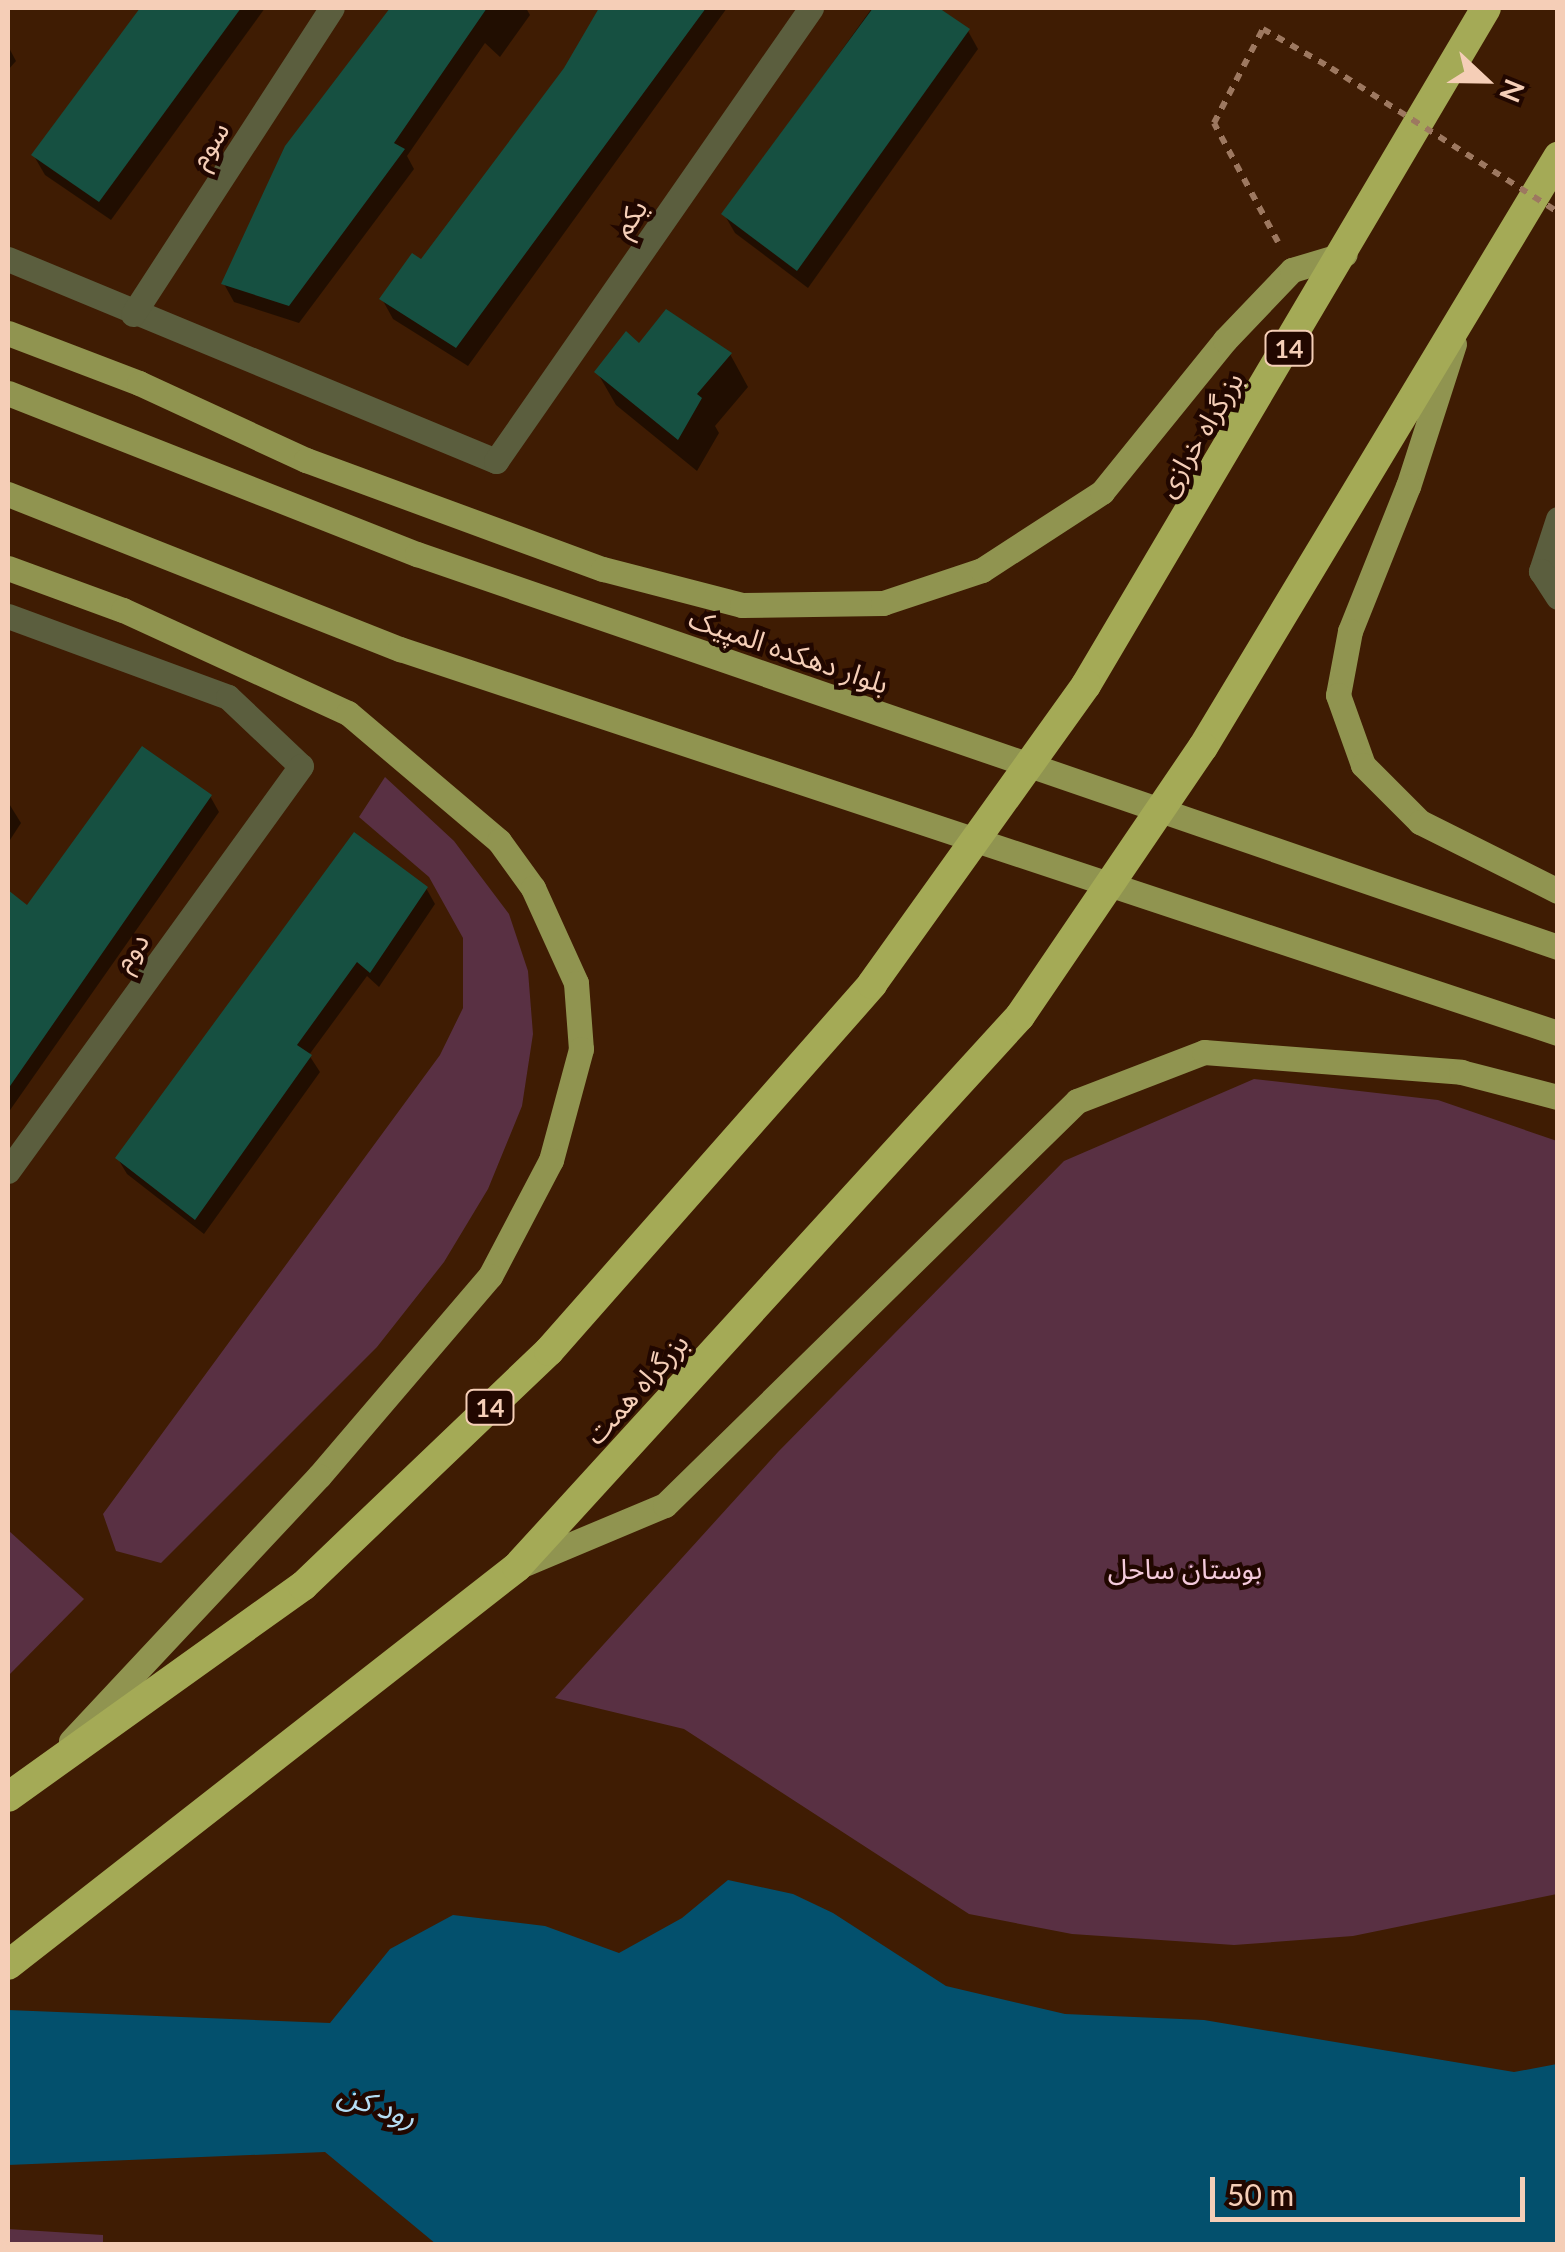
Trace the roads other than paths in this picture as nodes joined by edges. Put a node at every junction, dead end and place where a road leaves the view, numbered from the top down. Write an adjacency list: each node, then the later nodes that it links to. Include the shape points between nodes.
1 (332, 8): 7 (street, سوم)
2 (811, 8): 7 (street, یکم, via 496,461)
3 (1486, 8): 5 (highway, بزرگراه خرازی / 14)
4 (1558, 157): 8 (highway)
5 (1345, 254): 9 (main road, via 1292,270 1225,340 1102,492 982,570 883,604 742,605 603,569 306,460 139,383); 22 (highway, بزرگراه خرازی / 14, bridge, via 1086,686 872,984 548,1352 302,1586)
6 (8, 259): 7 (street)
7 (133, 314)
8 (1458, 330): 16 (main road, via 1408,486 1350,631 1338,695 1363,765 1420,822); 21 (highway, بزرگراه همت, bridge, via 1203,747 1020,1016)
9 (8, 333)
10 (8, 393): 17 (main road, بلوار دهکده المپیک, via 417,554)
11 (8, 494): 18 (main road, via 400,649)
12 (1558, 518): 14 (street, via 1541,571)
13 (8, 568): 22 (main road, via 123,610 348,713 499,841 534,888 576,983 581,1049 552,1160 490,1276 319,1476)
14 (1558, 597)
15 (8, 616): 20 (street, دوم, via 228,697 301,766)
16 (1558, 891)
17 (1558, 948)
18 (1558, 1033)
19 (1558, 1097): 21 (main road, via 1461,1072 1204,1052 1077,1101 665,1504)
20 (8, 1171)
21 (517, 1567): 24 (highway, بزرگراه همت)
22 (48, 1766): 23 (highway, 14)
23 (8, 1796)
24 (8, 1966)

